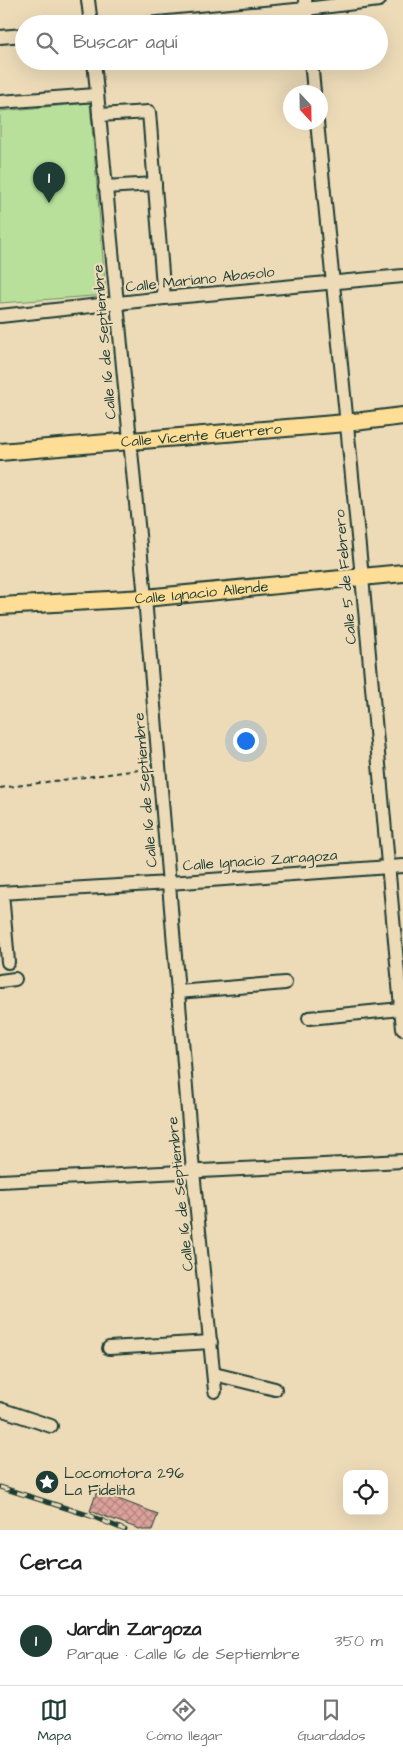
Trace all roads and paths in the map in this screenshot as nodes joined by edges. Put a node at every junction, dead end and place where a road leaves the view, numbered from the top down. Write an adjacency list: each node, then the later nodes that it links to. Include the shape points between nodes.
1 (88, 0): 4 (street)
2 (379, 0): 3 (street)
3 (306, 5): 5 (street)
4 (89, 15)
5 (222, 15)
6 (15, 36): 7 (street)
7 (0, 37)
8 (95, 70): 11 (street, Calle 16 de Septiembre)
9 (312, 70): 10 (street)
10 (313, 85)
11 (96, 95): 12 (street); 13 (street, Calle 16 de Septiembre)
12 (0, 102)
13 (99, 115): 15 (street, via 149,112); 16 (street, Calle 16 de Septiembre)
14 (318, 130): 18 (street, Calle 5 de Febrero)
15 (155, 184): 16 (street); 19 (street)
16 (105, 187): 20 (street, Calle 16 de Septiembre)
17 (403, 276): 18 (street, Calle Mariano Abasolo)
18 (333, 282): 19 (street, Calle Mariano Abasolo); 23 (street, Calle 5 de Febrero)
19 (164, 298): 20 (street, Calle Mariano Abasolo)
20 (116, 303): 21 (street, Calle Mariano Abasolo); 24 (street, Calle 16 de Septiembre)
21 (0, 316)
22 (403, 416): 23 (main road, Calle Vicente Guerrero)
23 (346, 423): 24 (main road, Calle Vicente Guerrero); 27 (street, Calle 5 de Febrero)
24 (129, 440): 25 (main road, Calle Vicente Guerrero); 28 (street, Calle 16 de Septiembre)
25 (0, 452)
26 (403, 573): 27 (main road, Calle Ignacio Allende)
27 (362, 577): 28 (main road, Calle Ignacio Allende); 33 (street, Calle 5 de Febrero)
28 (145, 598): 29 (main road, Calle Ignacio Allende); 30 (street, Calle 16 de Septiembre)
29 (0, 606)
30 (159, 767): 31 (path); 34 (street, Calle 16 de Septiembre)
31 (0, 788)
32 (403, 866): 33 (street, Calle Ignacio Zaragoza)
33 (388, 867): 34 (street, Calle Ignacio Zaragoza); 41 (street, Calle 5 de Febrero)
34 (169, 883): 35 (street, Calle Ignacio Zaragoza); 40 (street, Calle 16 de Septiembre)
35 (1, 893): 36 (street)
36 (8, 962)
37 (15, 979): 38 (street)
38 (0, 981)
39 (285, 983): 40 (street)
40 (178, 992): 45 (street, Calle 16 de Septiembre)
41 (401, 1009): 42 (street); 43 (street, Calle 5 de Febrero)
42 (309, 1018)
43 (403, 1029)
44 (403, 1160): 45 (street)
45 (193, 1172): 46 (street); 47 (street, Calle 16 de Septiembre)
46 (0, 1181)
47 (211, 1342): 48 (street); 49 (street, Calle 16 de Septiembre)
48 (109, 1348)
49 (214, 1374): 50 (street); 51 (street, Calle 16 de Septiembre)
50 (275, 1388)
51 (215, 1391)
52 (0, 1409): 53 (street)
53 (51, 1426)

